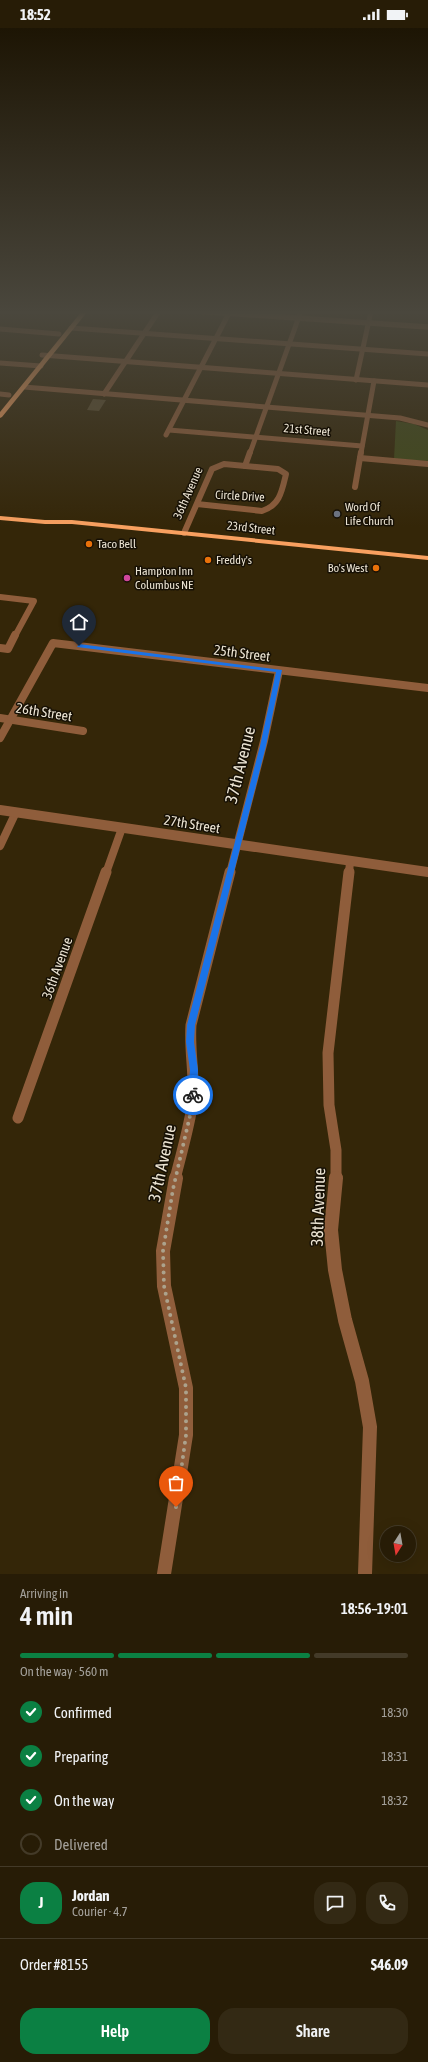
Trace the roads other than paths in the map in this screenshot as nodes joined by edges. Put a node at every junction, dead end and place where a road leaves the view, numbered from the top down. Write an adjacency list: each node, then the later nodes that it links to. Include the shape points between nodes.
1 (19, 383): 12 (highway)
2 (27, 383): 9 (highway)
3 (111, 383): 11 (street)
4 (193, 383): 13 (street)
5 (275, 383): 15 (street)
6 (374, 383): 17 (street)
7 (403, 383): 8 (street)
8 (428, 385)
9 (24, 387): 11 (street); 16 (highway)
10 (0, 394): 12 (street)
11 (104, 394): 13 (street)
12 (9, 395): 14 (highway)
13 (184, 401): 15 (street); 19 (street, 21st Street, via 168,432)
14 (0, 406)
15 (266, 408): 17 (street); 19 (street)
16 (0, 416)
17 (368, 416): 18 (street, via 400,418); 20 (street)
18 (428, 425)
19 (255, 437): 20 (street, 21st Street); 23 (street)
20 (362, 446): 21 (street)
21 (360, 458): 22 (street); 24 (street)
22 (428, 464)
23 (245, 466): 25 (street, 36th Avenue, via 224,464 212,468); 25 (street, Circle Drive, via 278,469 286,474 276,505 271,509)
24 (355, 486)
25 (197, 504): 29 (street, 36th Avenue)
26 (0, 511): 28 (highway, 23rd Street, via 48,516)
27 (0, 518): 28 (highway, 23rd Street)
28 (72, 522): 29 (highway, 23rd Street)
29 (184, 533): 30 (highway, 23rd Street)
30 (428, 558)
31 (0, 597): 32 (street, via 34,601 8,648)
32 (0, 648)
33 (279, 670): 34 (street, 25th Street); 36 (street, 25th Street, via 53,643); 42 (street, 37th Avenue)
34 (428, 688)
35 (0, 718): 36 (street, 26th Street)
36 (11, 720): 37 (street, 26th Street); 38 (street)
37 (84, 731)
38 (0, 738)
39 (0, 810): 40 (street, 27th Street)
40 (16, 812): 41 (street, 27th Street); 43 (street)
41 (122, 828): 42 (street, 27th Street); 46 (street, 36th Avenue)
42 (237, 845): 44 (street, 27th Street); 47 (street, 37th Avenue, via 191,1025 190,1042 194,1070 192,1107 173,1189 163,1251 164,1286 186,1388 186,1435)
43 (0, 846)
44 (350, 862): 45 (street, 27th Street); 48 (street, 38th Avenue, via 328,1053 329,1105 336,1150 336,1193 331,1230 343,1313 362,1381 370,1427)
45 (428, 872)
46 (18, 1118)
47 (164, 1574)
48 (365, 1574)

